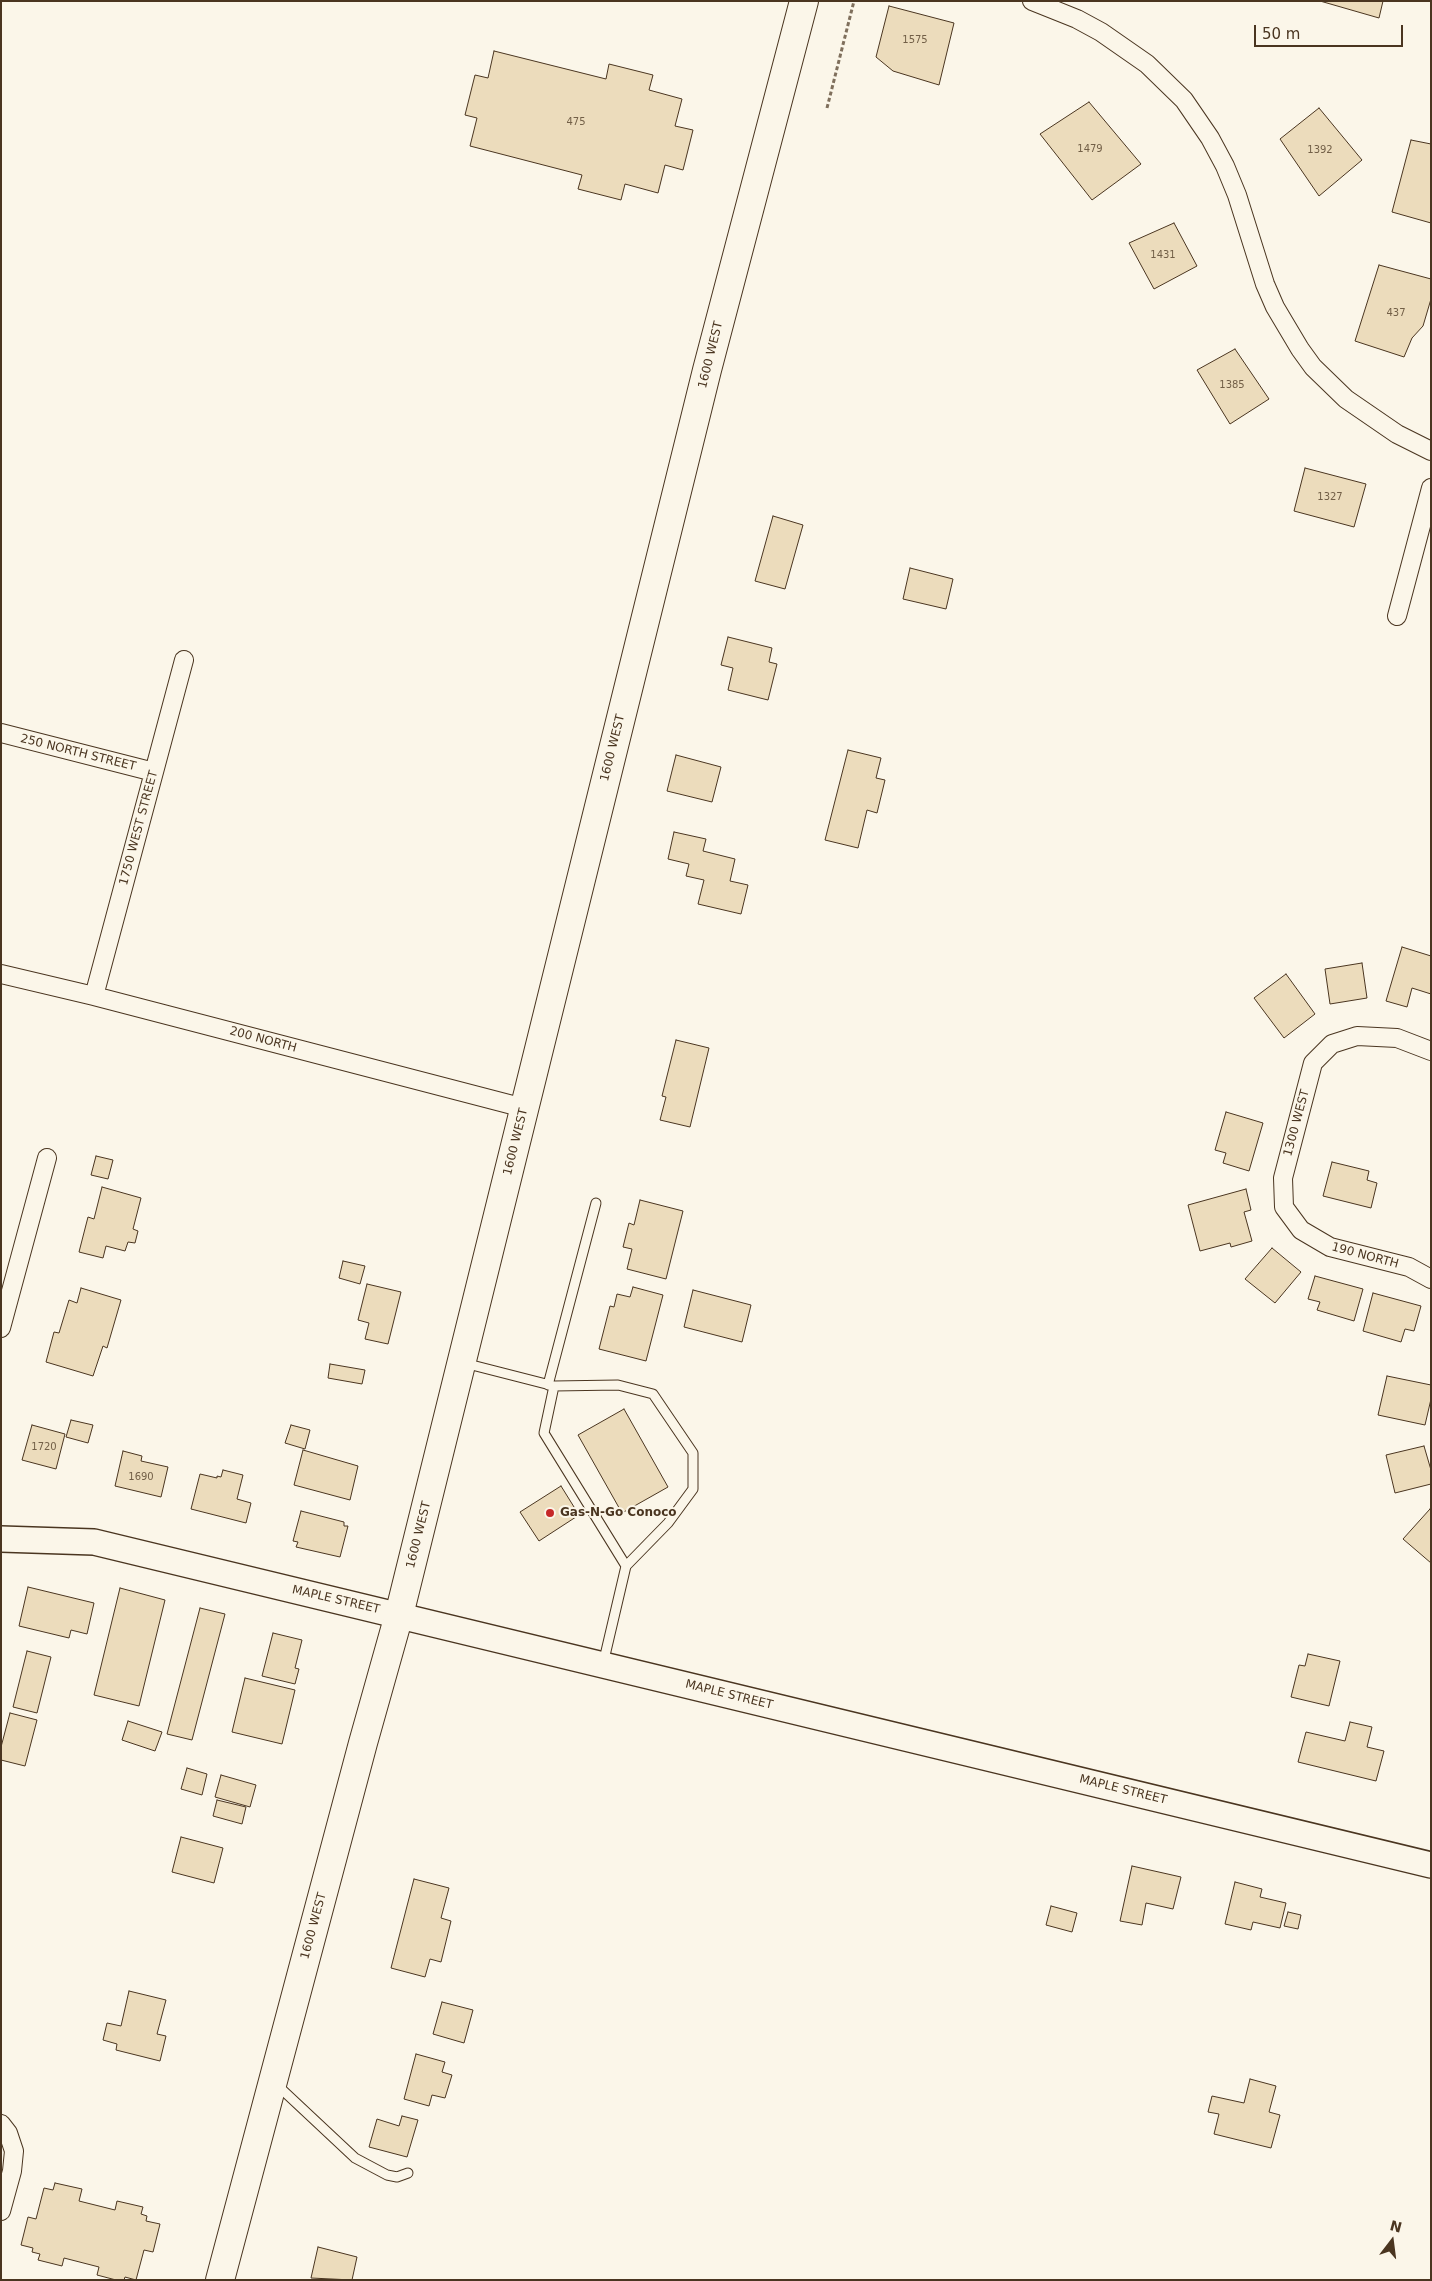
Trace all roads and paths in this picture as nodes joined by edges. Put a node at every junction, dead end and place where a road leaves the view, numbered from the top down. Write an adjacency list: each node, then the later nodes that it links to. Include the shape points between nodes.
1 (804, 1): 14 (main road, 1600 WEST, via 707,370)
2 (854, 1): 4 (path)
3 (1032, 1): 5 (street, via 1077,19 1125,47 1184,100 1225,166 1264,284 1300,349 1313,367 1346,398 1397,434)
4 (827, 108)
5 (1431, 451)
6 (1431, 488): 7 (street)
7 (1397, 616)
8 (184, 660): 10 (street, 1750 WEST STREET)
9 (1, 733): 10 (street, 250 NORTH STREET)
10 (154, 772): 12 (street, 1750 WEST STREET)
11 (1, 974): 12 (street, 200 NORTH)
12 (94, 996): 14 (street, 200 NORTH)
13 (1431, 1051): 17 (street, 1300 WEST, via 1397,1038 1357,1036 1332,1044 1313,1063 1283,1178 1284,1207)
14 (524, 1108): 20 (main road, 1600 WEST)
15 (47, 1158): 19 (street)
16 (596, 1203): 21 (lane)
17 (1301, 1230): 18 (street, 190 NORTH, via 1330,1247 1409,1267)
18 (1431, 1278)
19 (2, 1320)
20 (461, 1363): 21 (lane); 24 (main road, 1600 WEST)
21 (551, 1386): 23 (lane, via 544,1433); 23 (lane, via 618,1385 654,1394 693,1453 693,1489 668,1523)
22 (1, 1539): 24 (main road, MAPLE STREET, via 94,1542)
23 (626, 1566): 25 (lane)
24 (399, 1615): 25 (main road, MAPLE STREET); 27 (main road, 1600 WEST)
25 (603, 1665): 26 (main road, MAPLE STREET)
26 (1431, 1865)
27 (272, 2081): 29 (lane, via 354,2158 387,2176); 31 (main road, 1600 WEST)
28 (1, 2124): 30 (street, via 14,2151)
29 (408, 2173)
30 (1, 2211)
31 (220, 2280)

